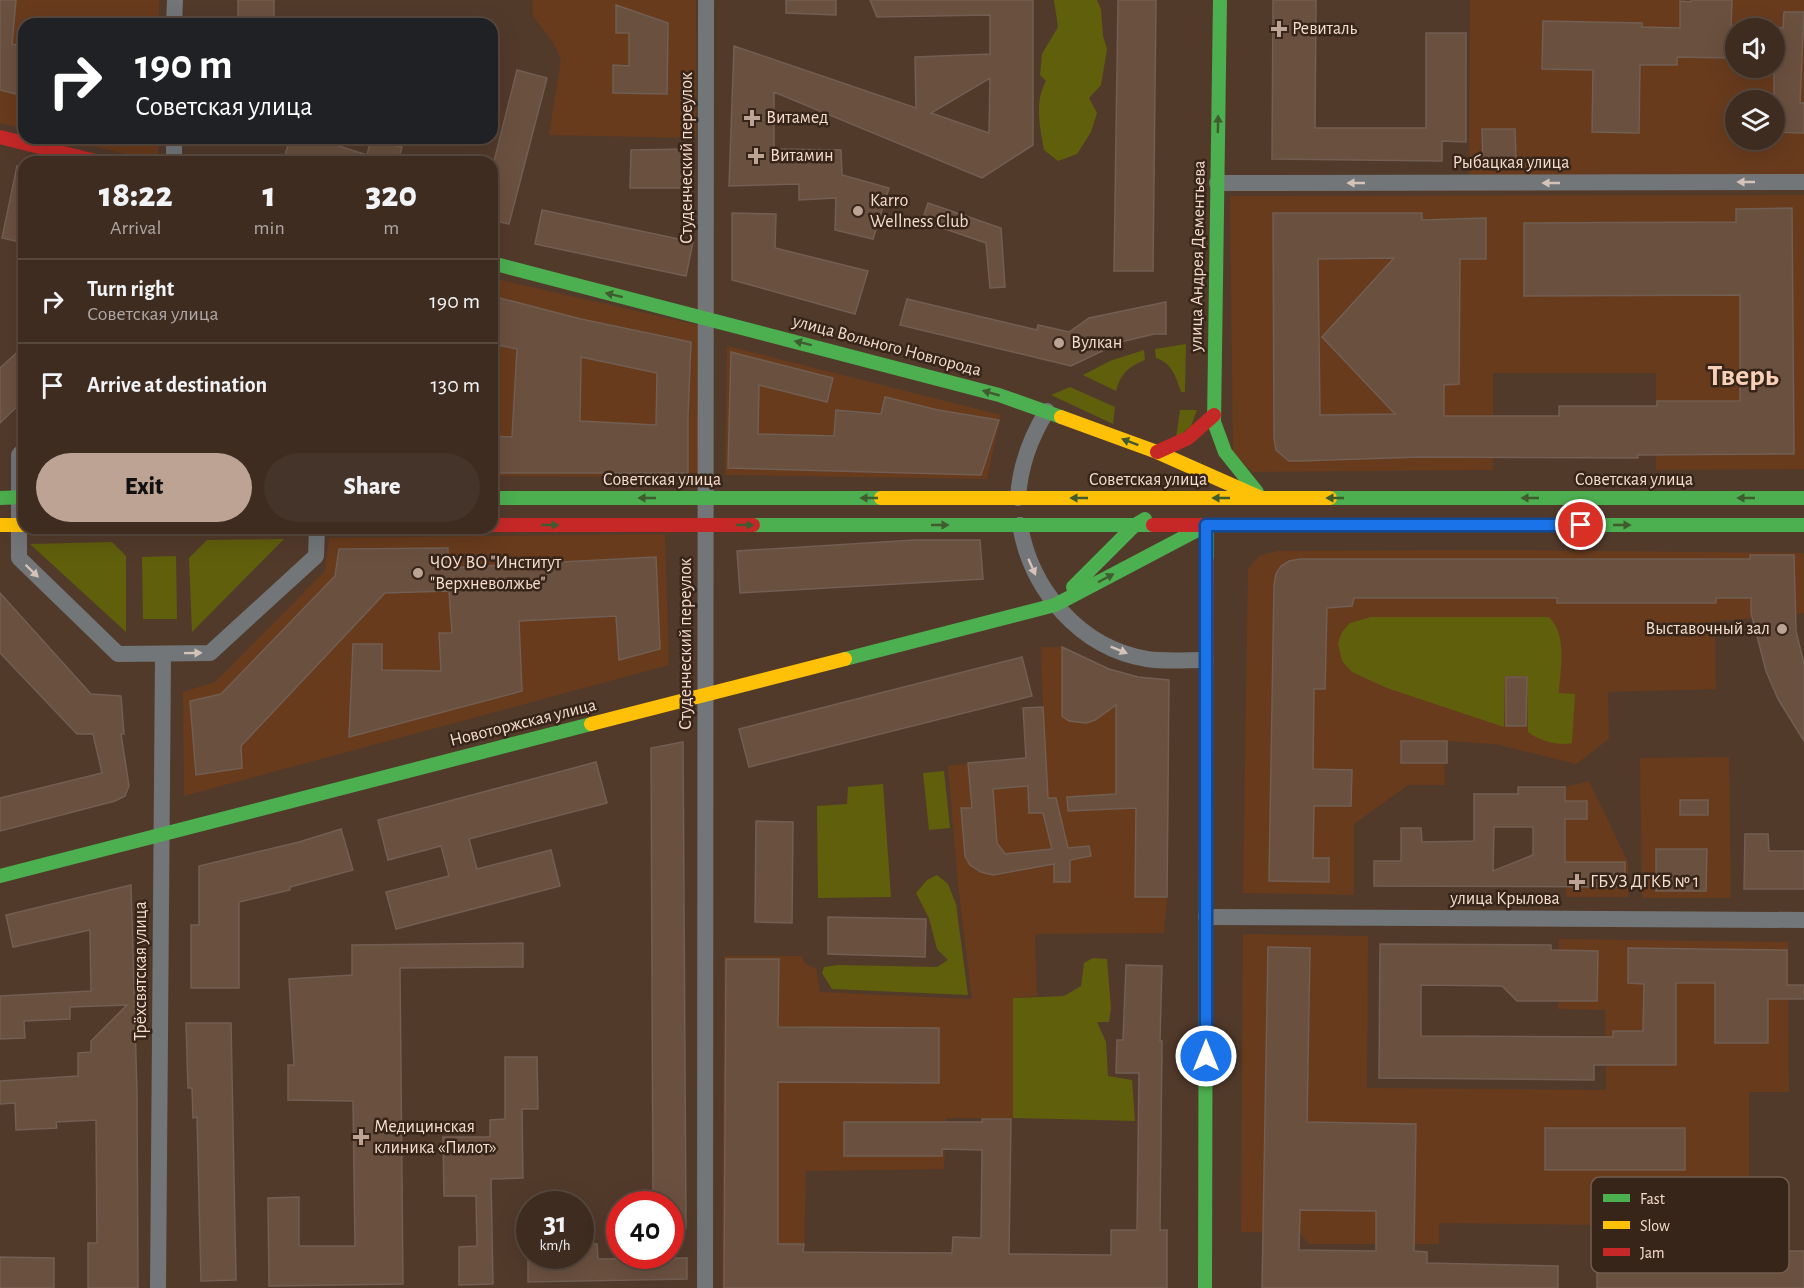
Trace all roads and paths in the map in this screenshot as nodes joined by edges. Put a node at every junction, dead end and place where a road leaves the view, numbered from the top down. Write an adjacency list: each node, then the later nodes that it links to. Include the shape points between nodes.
1 (175, 0): 4 (street)
2 (706, 0): 12 (street, Студенческий переулок)
3 (1220, 0): 10 (main road, улица Андрея Дементьева, one-way to 3)
4 (174, 18)
5 (0, 137): 6 (main road)
6 (18, 142)
7 (28, 144): 8 (main road)
8 (75, 156)
9 (1804, 182): 10 (street, Рыбацкая улица, one-way to 10)
10 (1217, 183): 14 (main road, улица Андрея Дементьева)
11 (498, 265): 12 (main road, улица Вольного Новгорода, one-way to 11)
12 (706, 318): 13 (main road, улица Вольного Новгорода, one-way to 12, via 999,394); 19 (street, Студенческий переулок)
13 (1047, 411): 15 (main road, улица Вольного Новгорода, one-way to 13); 20 (street, via 1027,450)
14 (1214, 415): 15 (main road, via 1189,439); 22 (main road, улица Андрея Дементьева, via 1217,437 1226,456)
15 (1157, 452): 22 (main road, улица Вольного Новгорода)
16 (18, 497): 17 (main road)
17 (0, 498)
18 (498, 498): 19 (main road, Советская улица, one-way to 18)
19 (706, 498): 20 (main road, Советская улица, one-way to 19); 27 (street, Студенческий переулок)
20 (1018, 498): 21 (main road, Советская улица, one-way to 20)
21 (1180, 498): 22 (main road, Советская улица, one-way to 21); 29 (main road)
22 (1262, 498): 23 (main road, Советская улица, one-way to 22)
23 (1804, 498)
24 (0, 525): 25 (main road)
25 (18, 525)
26 (498, 525): 27 (main road, one-way to 27)
27 (706, 525): 28 (main road, one-way to 28); 37 (street, Студенческий переулок)
28 (1020, 525): 29 (main road); 34 (street, one-way to 34, via 1031,564)
29 (1136, 525): 30 (main road); 34 (main road)
30 (1206, 525): 31 (main road, one-way to 31); 34 (main road, Новоторжская улица, one-way to 30); 36 (main road)
31 (1804, 525)
32 (20, 534): 35 (street, one-way to 35, via 19,558 118,654)
33 (316, 534): 35 (street, one-way to 33, via 210,653 316,556)
34 (1055, 605): 36 (street, one-way to 36, via 1086,633 1126,654 1149,660); 37 (main road, Новоторжская улица)
35 (163, 654): 38 (street, Трёхсвятская улица)
36 (1206, 660): 40 (main road)
37 (706, 694): 38 (main road, Новоторжская улица); 43 (street, Студенческий переулок)
38 (162, 834): 39 (main road, Новоторжская улица); 42 (street, Трёхсвятская улица)
39 (0, 876)
40 (1206, 918): 41 (street, улица Крылова); 44 (main road)
41 (1804, 920)
42 (158, 1288)
43 (705, 1288)
44 (1206, 1288)

